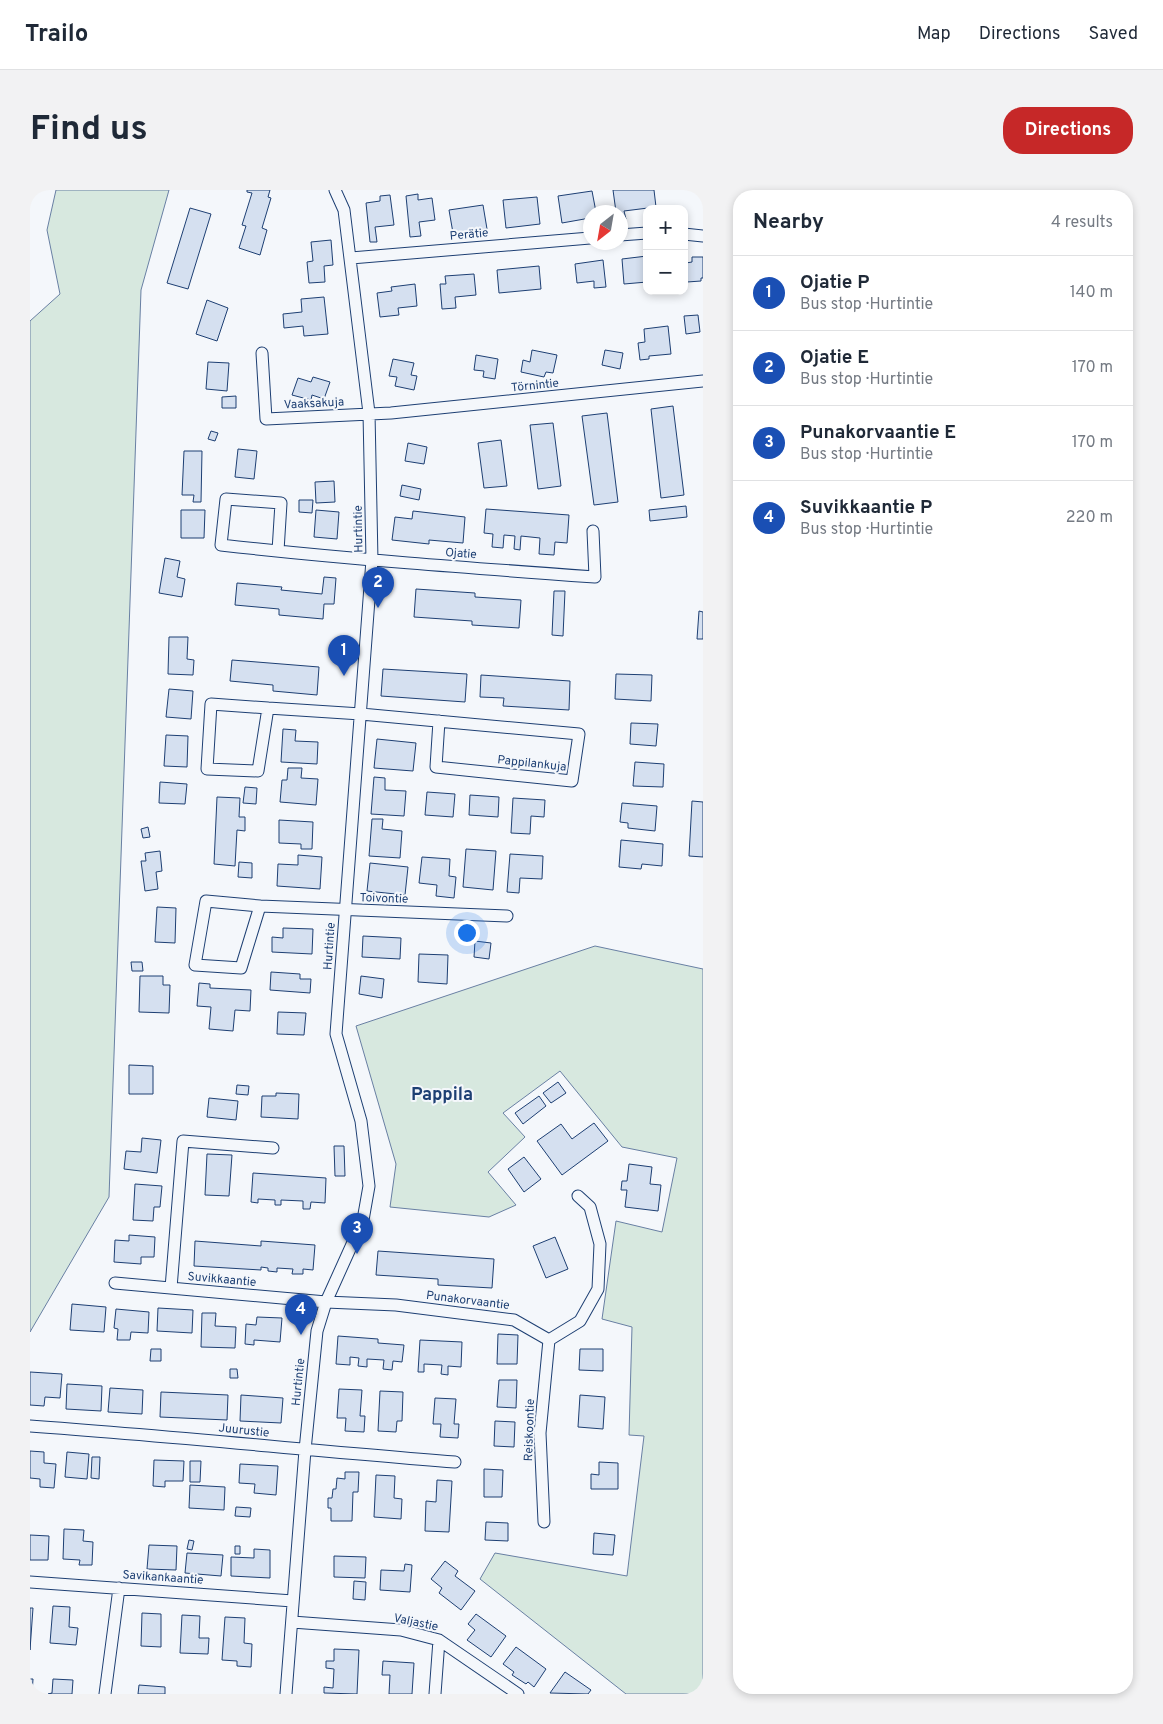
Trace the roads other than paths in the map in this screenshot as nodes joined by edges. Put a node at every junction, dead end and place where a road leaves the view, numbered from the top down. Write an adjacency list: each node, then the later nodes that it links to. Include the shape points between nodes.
1 (335, 190): 7 (street, Hurtintie, via 344,210)
2 (643, 233): 3 (street)
3 (628, 234)
4 (688, 234): 5 (street)
5 (703, 236)
6 (583, 239): 7 (street, Perätie)
7 (351, 258): 10 (street, Hurtintie)
8 (262, 352): 10 (street, Vaaksakuja, via 266,419)
9 (703, 381): 10 (street, Törnintie)
10 (369, 413): 13 (street, Hurtintie)
11 (593, 531): 13 (street, Ojatie, via 596,577)
12 (278, 551): 12 (street, Ojatie, via 221,545 226,499 281,503); 13 (street, Ojatie)
13 (372, 560): 15 (street, Hurtintie)
14 (268, 708): 14 (street, Pappilankuja, via 258,771 207,769 211,704); 15 (street, Pappilankuja)
15 (361, 714): 16 (street, Pappilankuja); 18 (street, Hurtintie)
16 (439, 721): 16 (street, Pappilankuja, via 436,767 572,781 579,734)
17 (260, 906): 17 (street, Toivontie, via 241,968 195,964 206,901); 18 (street, Toivontie)
18 (346, 910): 19 (street, Toivontie); 24 (street, Hurtintie, via 336,1034 361,1121 370,1186 363,1220)
19 (507, 916)
20 (272, 1148): 23 (street, via 183,1141)
21 (578, 1196): 25 (street, via 590,1206 600,1244 598,1289 580,1321)
22 (115, 1283): 23 (street, Suvikkaantie)
23 (171, 1288): 24 (street, Suvikkaantie)
24 (326, 1302): 25 (street, Punakorvaantie, via 396,1306 514,1320); 27 (street, Hurtintie, via 317,1331)
25 (549, 1340): 29 (street, Reiskoontie, via 540,1433)
26 (30, 1426): 27 (street, Juurustie)
27 (305, 1450): 28 (street, Juurustie); 32 (street, Hurtintie)
28 (456, 1462)
29 (544, 1522)
30 (30, 1582): 31 (street, Savikankaantie)
31 (119, 1588): 32 (street, Savikankaantie); 35 (street)
32 (293, 1601): 33 (street, Hurtintie)
33 (292, 1622): 34 (street, Valjastie, via 401,1630); 36 (street, Hurtintie)
34 (440, 1640): 37 (street); 38 (street, Valjastie)
35 (105, 1694)
36 (286, 1694)
37 (435, 1694)
38 (518, 1694)

